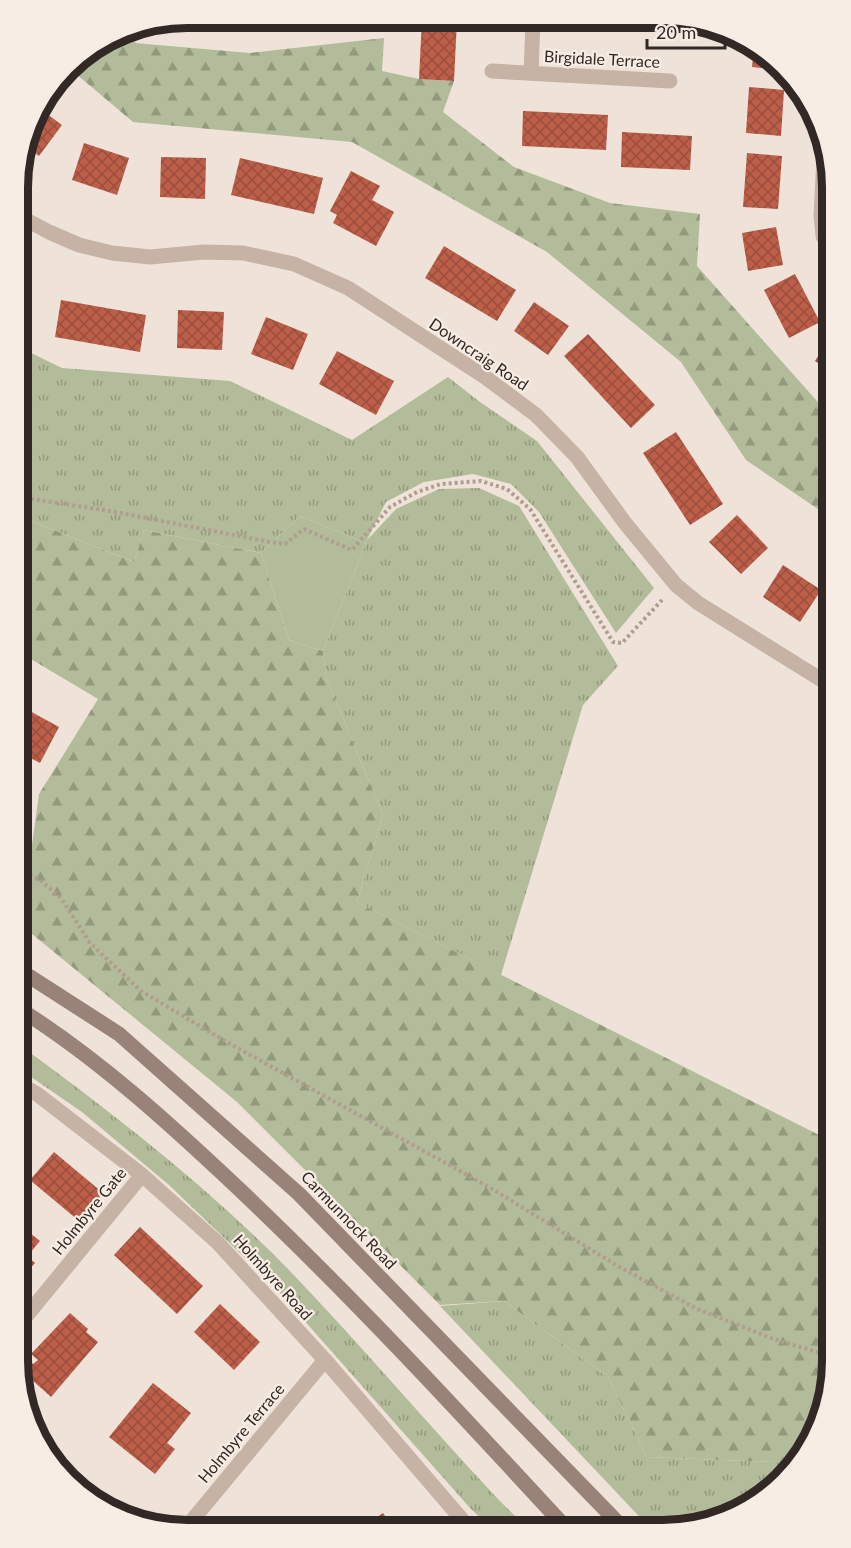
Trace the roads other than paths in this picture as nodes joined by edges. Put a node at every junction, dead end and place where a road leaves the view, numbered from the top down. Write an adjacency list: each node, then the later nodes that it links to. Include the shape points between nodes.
1 (533, 28): 3 (street, Birgidale Terrace)
2 (492, 71): 3 (street, Birgidale Terrace)
3 (531, 73): 4 (street, Birgidale Terrace)
4 (670, 81)
5 (822, 196): 7 (street)
6 (29, 221): 8 (street, Downcraig Road, via 79,245 111,253 150,257 243,253 294,264 348,288 485,377 536,416 577,457 676,585 698,603)
7 (822, 226)
8 (822, 680)
9 (29, 976): 18 (main road, Carmunnock Road, via 119,1034 299,1194)
10 (29, 1015): 17 (main road, via 162,1116 269,1218 391,1340)
11 (29, 1089): 12 (street, Holmbyre Road)
12 (142, 1175): 13 (street, Holmbyre Gate); 14 (street, Holmbyre Road, via 218,1243)
13 (29, 1313)
14 (325, 1360): 15 (street, Holmbyre Terrace); 16 (street, Holmbyre Road)
15 (192, 1520)
16 (462, 1520)
17 (559, 1520)
18 (615, 1520)

